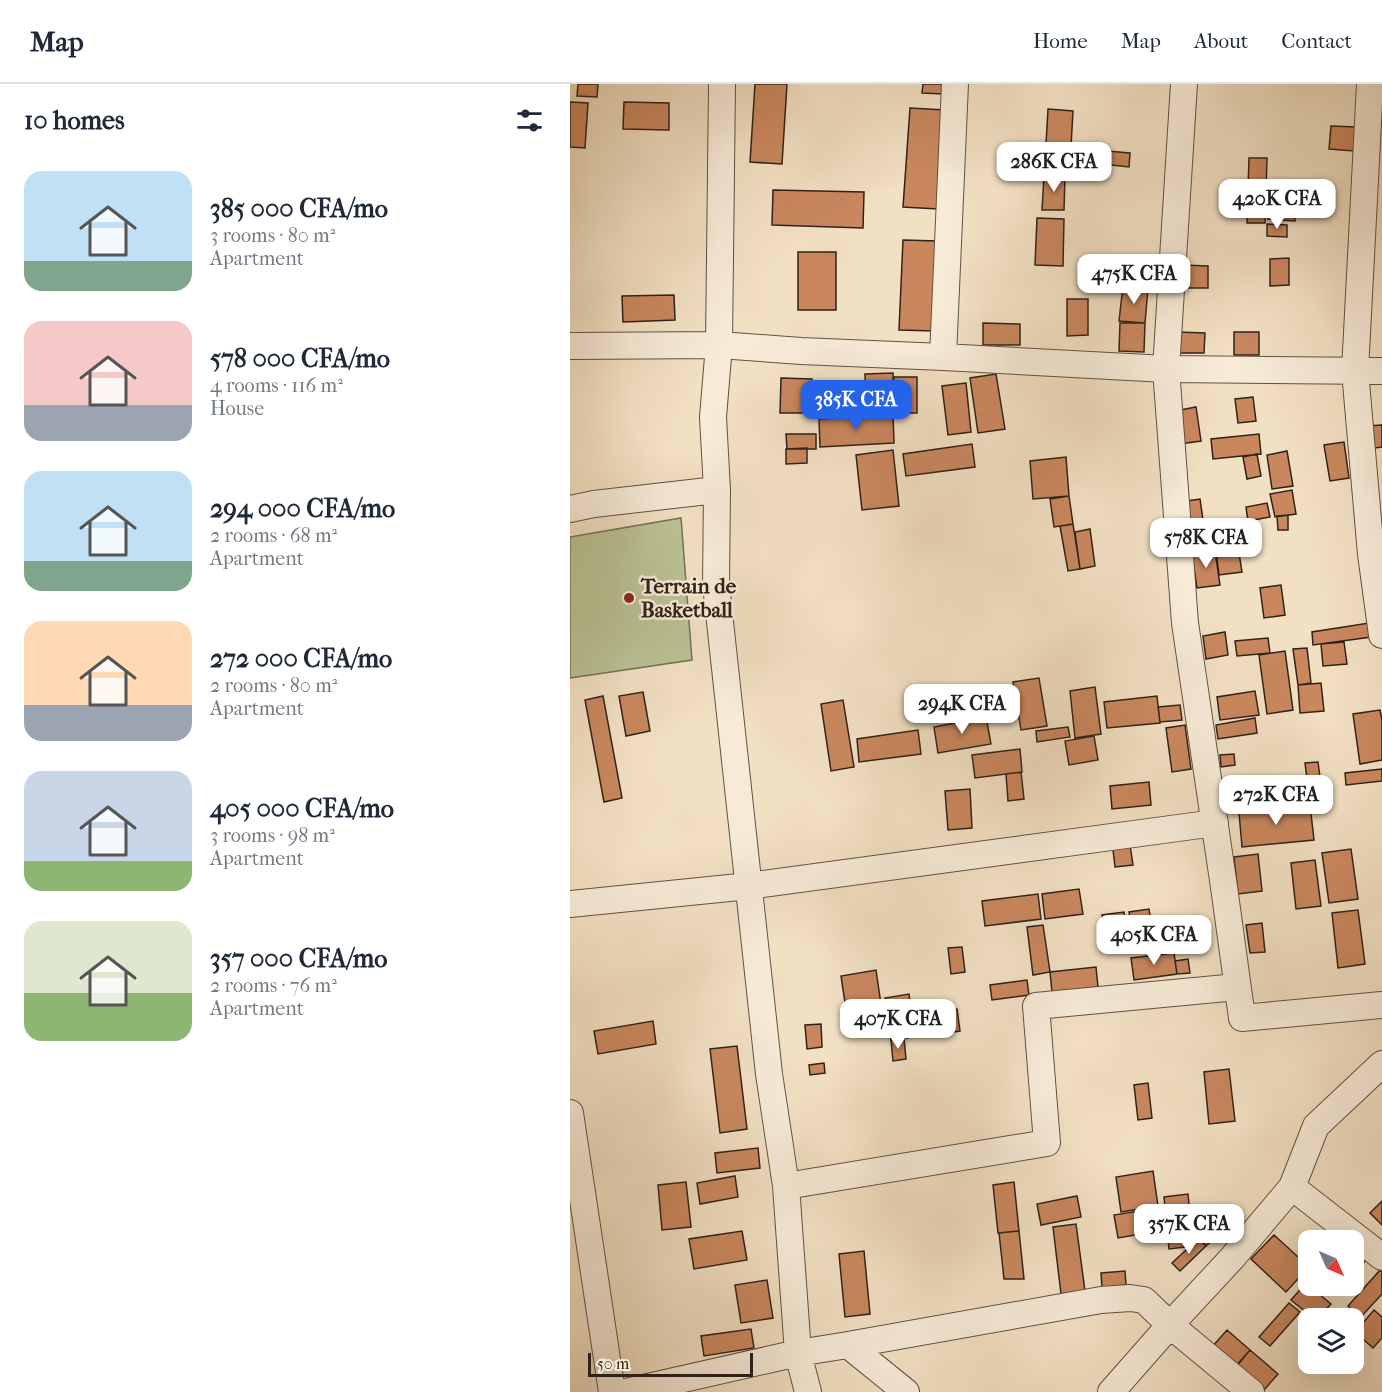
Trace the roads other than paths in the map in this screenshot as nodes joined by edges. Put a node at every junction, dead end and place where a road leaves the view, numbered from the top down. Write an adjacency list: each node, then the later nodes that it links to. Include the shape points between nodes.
1 (722, 84): 5 (street)
2 (955, 84): 7 (street)
3 (1184, 84): 8 (street)
4 (1370, 84): 9 (street)
5 (719, 345): 6 (street); 7 (street); 11 (street, via 713,417)
6 (570, 346)
7 (943, 357): 8 (street)
8 (1166, 369): 9 (street); 14 (street, via 1185,622)
9 (1355, 371): 10 (street); 13 (street)
10 (1382, 371)
11 (717, 490): 12 (street); 15 (street, via 716,585)
12 (570, 509)
13 (1382, 635)
14 (1215, 823): 15 (street); 17 (street)
15 (749, 886): 16 (street); 21 (street, via 769,1074)
16 (570, 903)
17 (1237, 987): 18 (street, via 1242,1018); 21 (street, via 1036,1006 1047,1143)
18 (1382, 1005)
19 (1382, 1064): 22 (street, via 1316,1126)
20 (570, 1113): 27 (street)
21 (786, 1186): 26 (street)
22 (1292, 1187): 23 (street); 24 (street)
23 (1382, 1257)
24 (1170, 1325): 25 (street, via 1144,1300 1130,1298); 31 (street); 32 (street)
25 (848, 1344): 26 (street); 30 (street)
26 (798, 1353): 28 (street); 29 (street)
27 (612, 1392)
28 (626, 1392)
29 (808, 1392)
30 (906, 1392)
31 (1111, 1392)
32 (1251, 1392)

